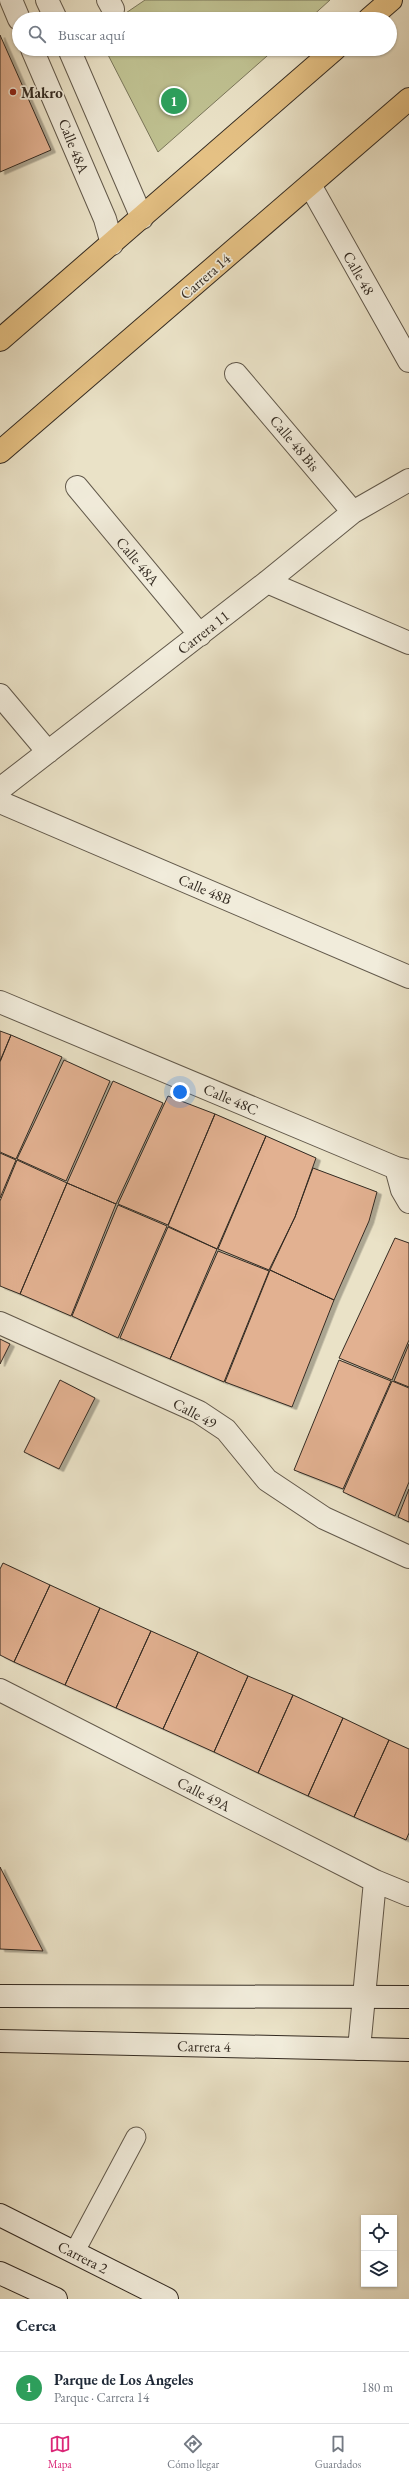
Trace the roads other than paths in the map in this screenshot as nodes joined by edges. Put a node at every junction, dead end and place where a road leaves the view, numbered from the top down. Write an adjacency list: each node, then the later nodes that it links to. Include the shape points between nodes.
1 (10, 0): 4 (street)
2 (47, 0): 5 (street)
3 (391, 0): 6 (main road)
4 (16, 12)
5 (53, 12)
6 (377, 12)
7 (35, 56): 13 (street, Calle 48A, via 105,219)
8 (72, 56): 12 (street)
9 (327, 56): 12 (main road)
10 (409, 100): 11 (main road, Carrera 14)
11 (310, 185): 15 (street, Calle 48); 17 (main road, Carrera 14)
12 (142, 218): 13 (main road)
13 (112, 244): 14 (main road)
14 (0, 340)
15 (409, 361)
16 (236, 374): 20 (street, Calle 48 Bis)
17 (0, 452)
18 (409, 480): 20 (street, Carrera 11)
19 (77, 487): 22 (street, Calle 48A)
20 (353, 512): 21 (street, Carrera 11)
21 (267, 582): 22 (street, Carrera 11); 23 (street)
22 (200, 635): 25 (street, Carrera 11)
23 (409, 643)
24 (0, 695): 25 (street)
25 (48, 752): 26 (street, Carrera 11)
26 (0, 789)
27 (0, 802): 28 (street, Calle 48B)
28 (409, 977)
29 (0, 1002): 30 (street, Calle 48C)
30 (402, 1169): 31 (street, Calle 48C, via 402,1190)
31 (409, 1202)
32 (0, 1323): 33 (street, Calle 49, via 199,1412 226,1430 267,1480 324,1518)
33 (409, 1556)
34 (0, 1690): 35 (street, Calle 49A)
35 (375, 1881): 36 (street, Calle 49A); 38 (street)
36 (409, 1895)
37 (0, 1996): 38 (street)
38 (365, 1996): 39 (street); 41 (street)
39 (409, 1997)
40 (0, 2041): 41 (street, Carrera 4)
41 (359, 2049): 42 (street, Carrera 4)
42 (409, 2050)
43 (136, 2137): 45 (lane)
44 (0, 2215): 45 (street, Carrera 2)
45 (74, 2253): 48 (street, Carrera 2)
46 (0, 2273): 47 (street)
47 (56, 2299)
48 (167, 2299)

